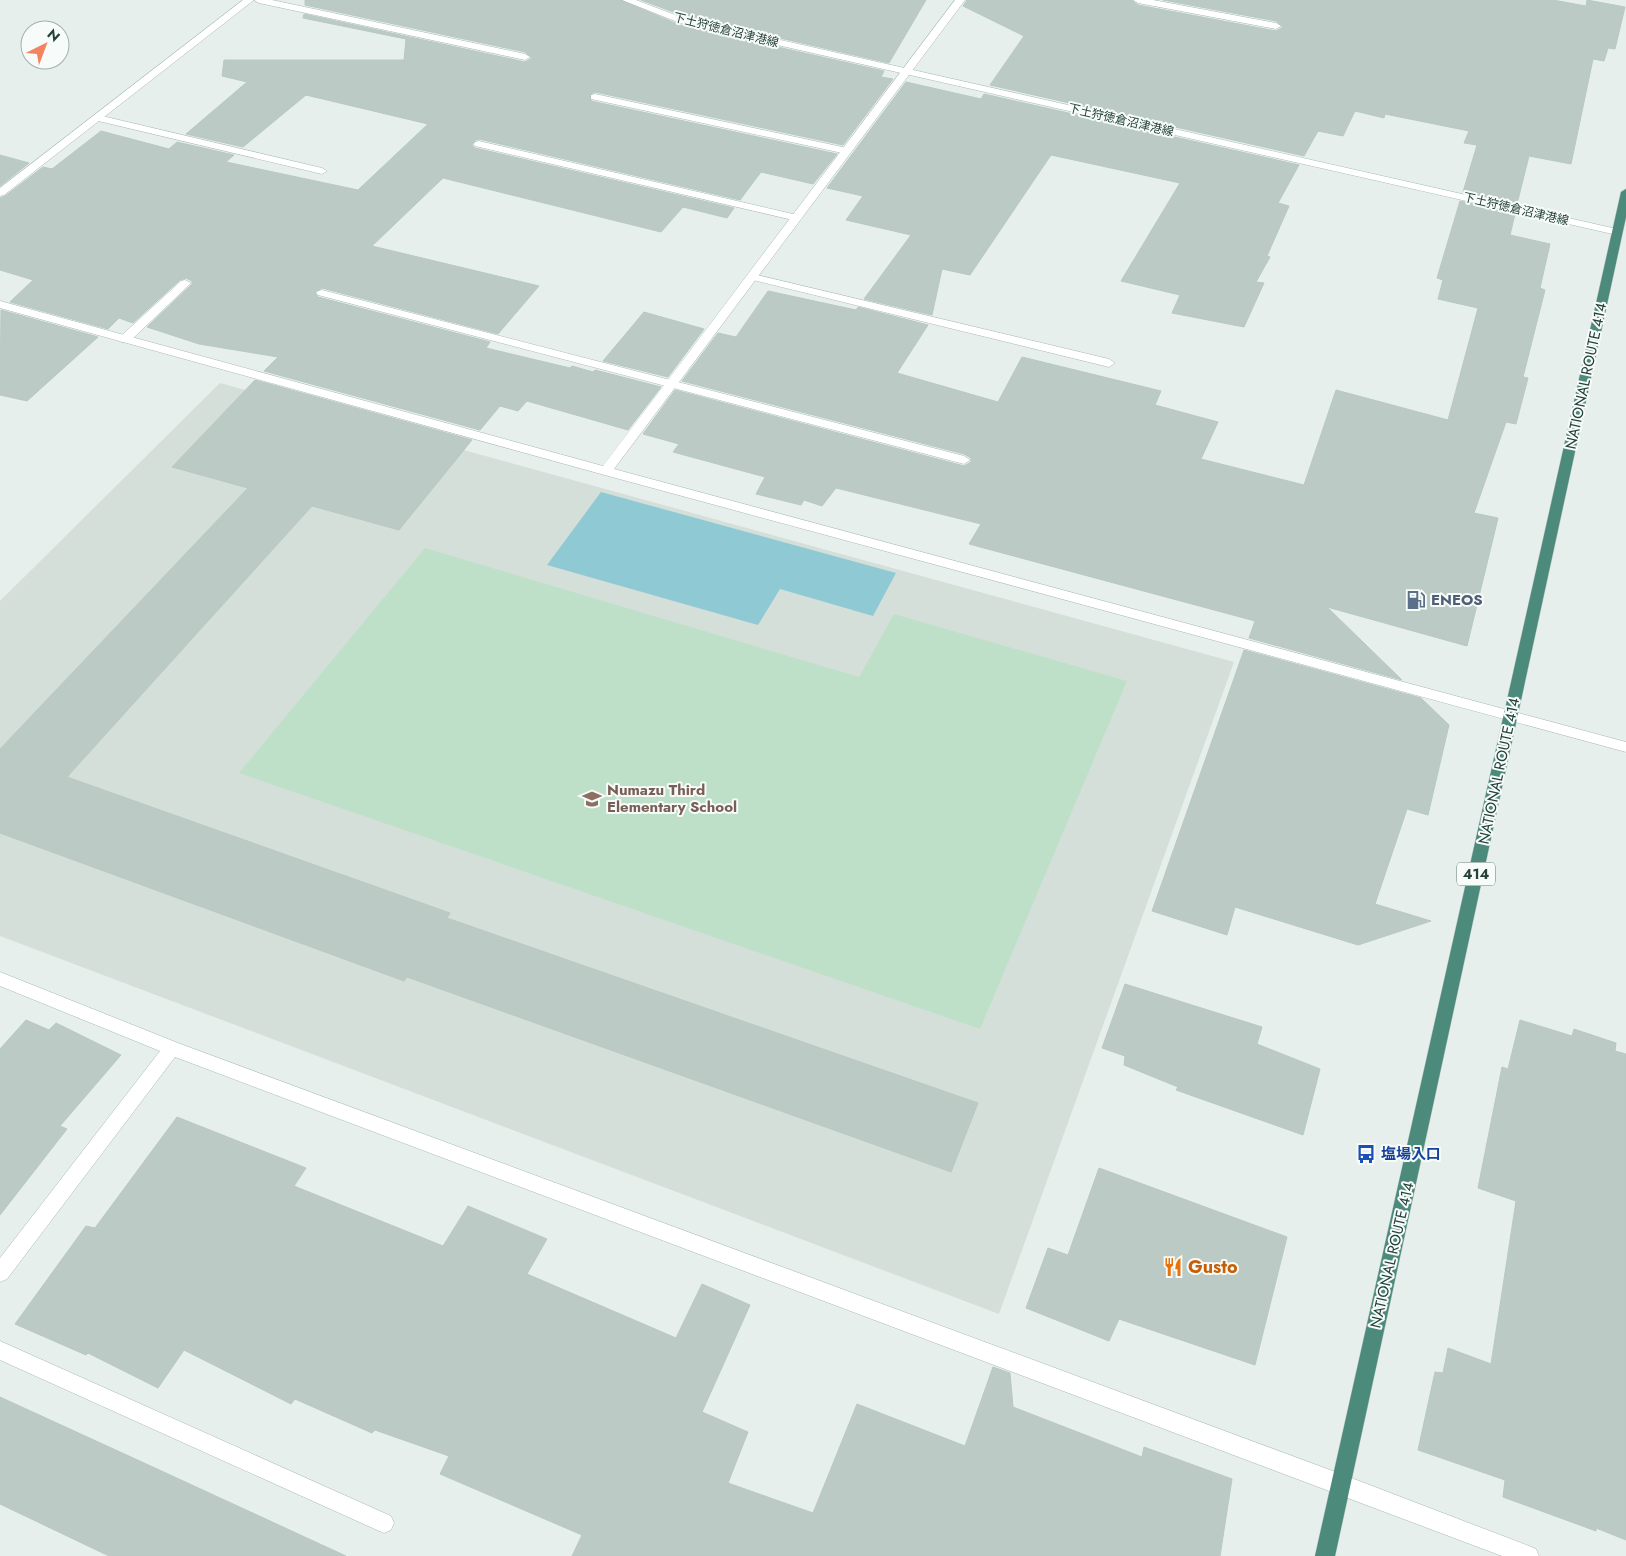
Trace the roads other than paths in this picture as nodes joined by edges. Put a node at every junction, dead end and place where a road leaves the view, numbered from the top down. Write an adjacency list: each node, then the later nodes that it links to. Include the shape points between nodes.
1 (249, 0): 10 (street)
2 (259, 0): 7 (street)
3 (627, 0): 8 (street, 下土狩徳倉沼津港線, via 680,20)
4 (960, 0): 8 (street)
5 (1138, 0): 6 (street)
6 (1276, 26)
7 (525, 57)
8 (906, 72): 12 (street); 17 (street, 下土狩徳倉沼津港線)
9 (594, 97): 12 (street)
10 (98, 118): 13 (street); 14 (street)
11 (479, 144): 16 (street)
12 (847, 151): 16 (street)
13 (322, 171)
14 (0, 192)
15 (1626, 192): 17 (highway, NATIONAL ROUTE 414 / 414)
16 (797, 218): 18 (street)
17 (1622, 233): 27 (highway, NATIONAL ROUTE 414 / 414)
18 (753, 277): 23 (street); 24 (street)
19 (185, 283): 22 (street)
20 (322, 292): 24 (street)
21 (0, 304): 22 (street)
22 (125, 338): 26 (street)
23 (1109, 363)
24 (671, 384): 25 (street); 26 (street)
25 (964, 460)
26 (606, 471): 27 (street)
27 (1511, 715): 28 (street); 33 (highway, NATIONAL ROUTE 414 / 414)
28 (1626, 747)
29 (0, 979): 30 (street)
30 (172, 1048): 31 (street); 33 (street)
31 (0, 1274)
32 (0, 1350): 34 (street)
33 (1341, 1484): 35 (highway, NATIONAL ROUTE 414 / 414); 36 (street)
34 (384, 1523)
35 (1325, 1556)
36 (1528, 1556)

